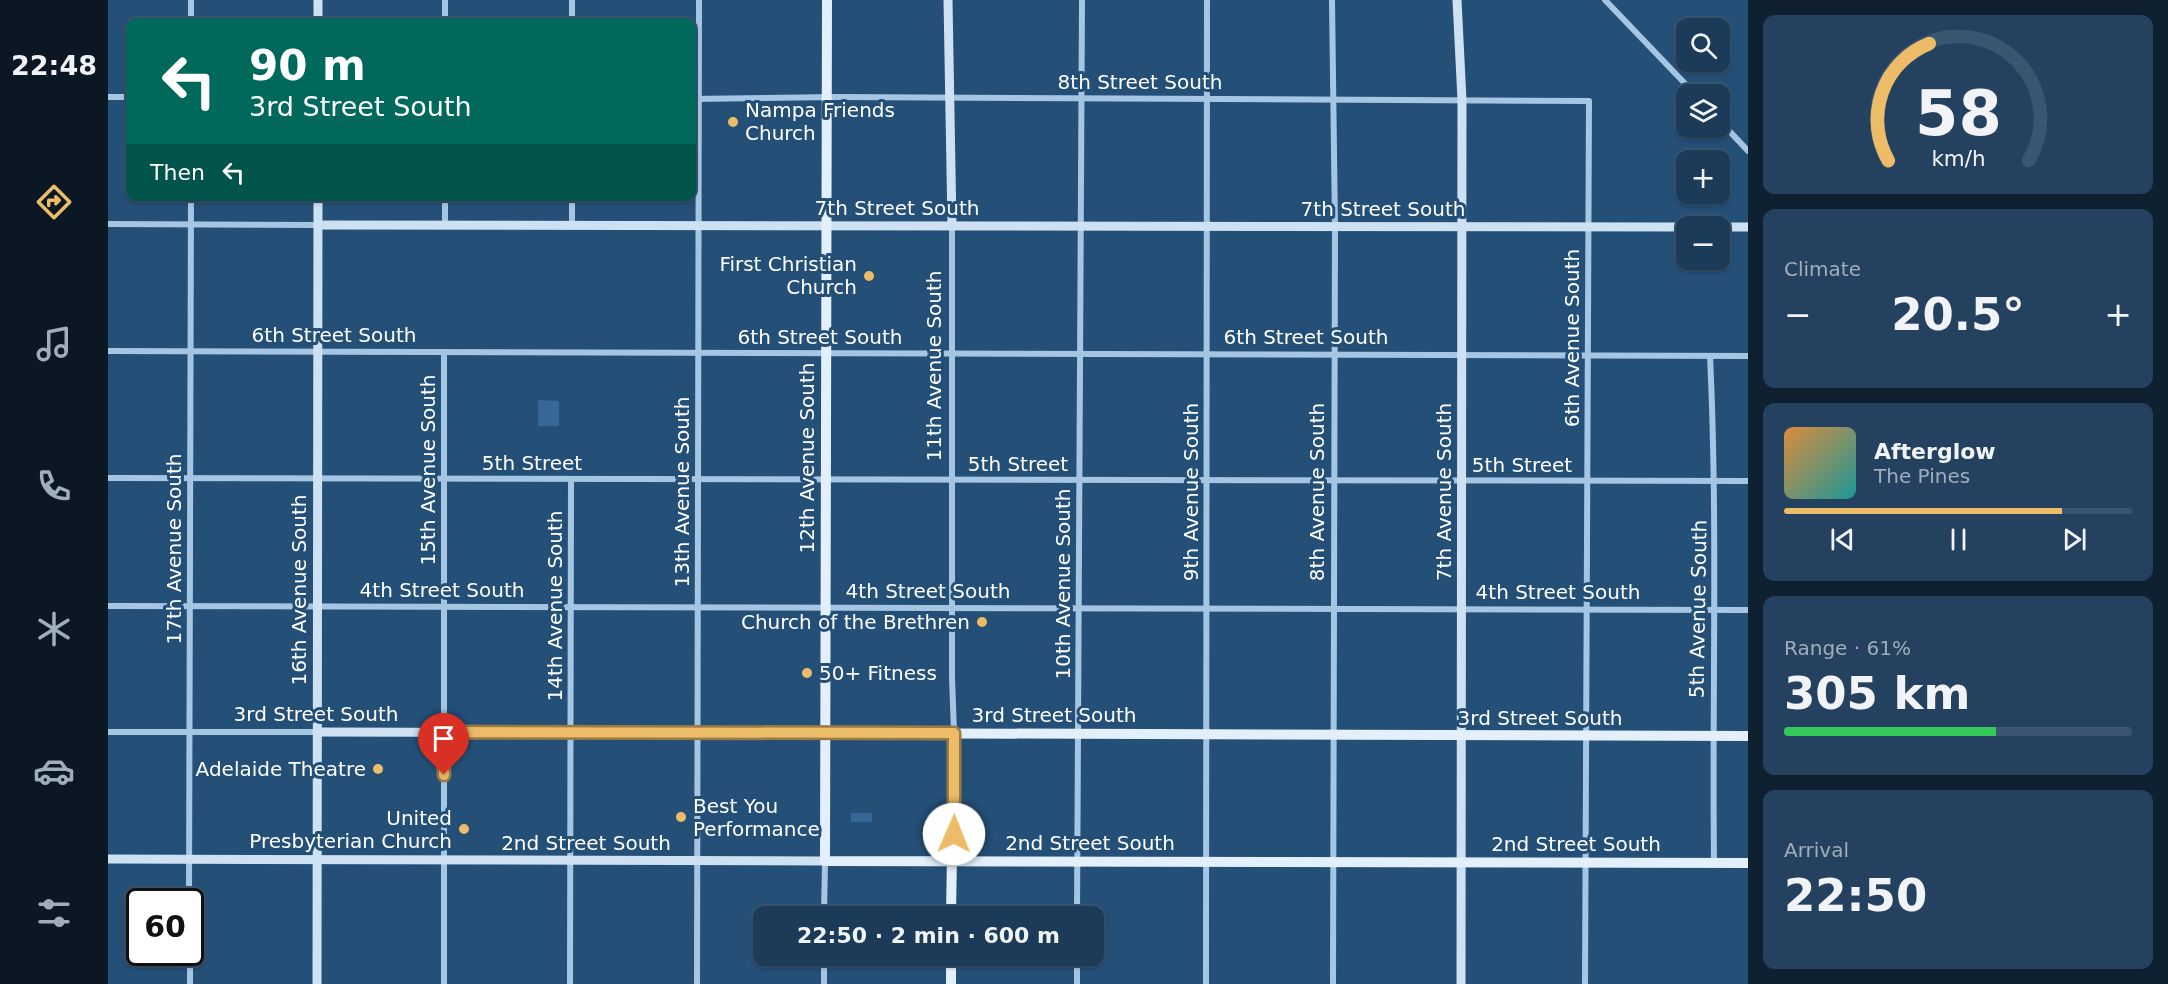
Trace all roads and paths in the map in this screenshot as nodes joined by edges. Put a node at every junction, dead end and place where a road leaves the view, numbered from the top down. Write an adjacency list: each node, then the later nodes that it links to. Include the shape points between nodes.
1 (191, 0): 13 (street)
2 (318, 0): 14 (street)
3 (445, 0): 15 (street)
4 (572, 0): 16 (street)
5 (699, 0): 17 (street, 13th Avenue South)
6 (826, 0): 24 (main road, 12th Avenue South)
7 (948, 0): 21 (street, 11th Avenue South)
8 (1082, 0): 22 (street, 10th Avenue South)
9 (1206, 0): 25 (street, 9th Avenue South)
10 (1332, 0): 26 (street, 8th Avenue South)
11 (1457, 0): 27 (street, 7th Avenue South)
12 (1605, 0): 18 (street)
13 (191, 18)
14 (318, 18)
15 (445, 18)
16 (572, 18)
17 (696, 74)
18 (1685, 84)
19 (108, 97): 20 (street)
20 (126, 97)
21 (950, 97): 22 (street, 8th Street South); 24 (street, 8th Street South); 43 (street, 11th Avenue South)
22 (1082, 98): 25 (street, 8th Street South); 44 (street, 10th Avenue South)
23 (696, 99): 24 (street, 8th Street South)
24 (826, 99): 42 (main road, 12th Avenue South)
25 (1206, 99): 26 (street, 8th Street South); 45 (street, 9th Avenue South)
26 (1333, 99): 27 (street, 8th Street South); 46 (street, 8th Avenue South)
27 (1462, 100): 28 (street, 8th Street South); 47 (street, 7th Avenue South)
28 (1589, 101): 51 (street, 6th Avenue South)
29 (1730, 132): 31 (street)
30 (696, 141): 40 (street, 13th Avenue South)
31 (1748, 151)
32 (191, 201): 38 (street, 17th Avenue South)
33 (318, 201): 41 (street, 16th Avenue South)
34 (445, 201): 39 (street)
35 (572, 201): 36 (street)
36 (572, 223): 39 (street, 7th Street South); 40 (street, 7th Street South)
37 (108, 224): 38 (street, 7th Street South)
38 (191, 224): 41 (street, 7th Street South); 53 (street, 17th Avenue South)
39 (445, 224): 41 (street, 7th Street South)
40 (698, 224): 42 (street, 7th Street South); 56 (street, 13th Avenue South)
41 (318, 225): 54 (street, 16th Avenue South)
42 (826, 226): 43 (street, 7th Street South); 57 (main road, 12th Avenue South)
43 (952, 226): 44 (street, 7th Street South); 58 (street, 11th Avenue South)
44 (1082, 226): 45 (street, 7th Street South); 59 (street, 10th Avenue South)
45 (1208, 226): 46 (street, 7th Street South); 60 (street, 9th Avenue South)
46 (1335, 227): 47 (street, 7th Street South); 61 (street, 8th Avenue South)
47 (1462, 227): 51 (street, 7th Street South); 62 (street, 7th Avenue South)
48 (1676, 227): 51 (street, 7th Street South)
49 (1730, 227): 50 (street)
50 (1748, 227)
51 (1589, 228): 63 (street, 6th Avenue South)
52 (108, 351): 53 (street, 6th Street South)
53 (190, 351): 54 (street, 6th Street South); 67 (street, 17th Avenue South)
54 (317, 352): 55 (street, 6th Street South); 68 (street, 16th Avenue South)
55 (444, 352): 56 (street, 6th Street South); 69 (street, 15th Avenue South)
56 (699, 352): 57 (street, 6th Street South); 71 (street, 13th Avenue South)
57 (826, 353): 58 (street, 6th Street South); 73 (main road, 12th Avenue South)
58 (952, 354): 59 (street, 6th Street South); 72 (street, 11th Avenue South)
59 (1081, 354): 60 (street, 6th Street South); 74 (street, 10th Avenue South)
60 (1208, 354): 61 (street, 6th Street South); 75 (street, 9th Avenue South)
61 (1334, 354): 62 (street, 6th Street South); 76 (street, 8th Avenue South)
62 (1461, 354): 63 (street, 6th Street South); 77 (street, 7th Avenue South)
63 (1588, 355): 64 (street, 6th Street South); 78 (street, 6th Avenue South)
64 (1710, 356): 65 (street, 6th Street South); 80 (street, 5th Avenue South)
65 (1748, 356)
66 (108, 478): 67 (street, 5th Street)
67 (190, 478): 68 (street, 5th Street); 82 (street, 17th Avenue South)
68 (317, 479): 69 (street, 5th Street); 83 (street, 16th Avenue South)
69 (445, 479): 70 (street, 5th Street); 84 (street, 15th Avenue South)
70 (571, 479): 71 (street, 5th Street); 85 (street, 14th Avenue South)
71 (699, 480): 73 (street, 5th Street); 86 (street, 13th Avenue South)
72 (952, 480): 73 (street, 5th Street); 74 (street, 5th Street); 88 (street, 11th Avenue South)
73 (825, 481): 87 (main road, 12th Avenue South)
74 (1080, 481): 75 (street, 5th Street); 89 (street, 10th Avenue South)
75 (1207, 481): 76 (street, 5th Street); 90 (street, 9th Avenue South)
76 (1334, 481): 77 (street, 5th Street); 91 (street, 8th Avenue South)
77 (1462, 481): 78 (street, 5th Street); 93 (street, 7th Avenue South)
78 (1588, 481): 80 (street, 5th Street); 92 (street, 6th Avenue South)
79 (1748, 481): 80 (street, 5th Street)
80 (1716, 482): 94 (street, 5th Avenue South)
81 (108, 606): 82 (street, 4th Street South)
82 (190, 606): 83 (street, 4th Street South); 97 (street, 17th Avenue South)
83 (317, 606): 84 (street, 4th Street South); 98 (street, 16th Avenue South)
84 (445, 606): 85 (street, 4th Street South); 99 (street, 15th Avenue South)
85 (571, 606): 86 (street, 4th Street South); 100 (street, 14th Avenue South)
86 (698, 607): 87 (street, 4th Street South); 101 (street, 13th Avenue South)
87 (825, 608): 88 (street, 4th Street South); 102 (main road, 12th Avenue South)
88 (952, 608): 89 (street, 4th Street South); 103 (street, 11th Avenue South)
89 (1079, 608): 90 (street, 4th Street South); 104 (street, 10th Avenue South)
90 (1207, 608): 91 (street, 4th Street South); 105 (street, 9th Avenue South)
91 (1334, 608): 93 (street, 4th Street South); 106 (street, 8th Avenue South)
92 (1588, 608): 93 (street, 4th Street South); 94 (street, 4th Street South); 108 (street, 6th Avenue South)
93 (1462, 609): 107 (street, 7th Avenue South)
94 (1715, 610): 95 (street, 4th Street South); 109 (street, 5th Avenue South)
95 (1748, 610)
96 (108, 732): 97 (street, 3rd Street South)
97 (189, 732): 98 (street, 3rd Street South); 112 (street, 17th Avenue South)
98 (317, 732): 99 (street, 3rd Street South); 113 (street, 16th Avenue South)
99 (443, 732): 100 (street, 3rd Street South); 114 (street, 15th Avenue South)
100 (572, 732): 101 (street, 3rd Street South); 115 (street, 14th Avenue South)
101 (698, 733): 102 (street, 3rd Street South); 116 (street, 13th Avenue South)
102 (824, 733): 103 (main road, 3rd Street South); 117 (main road, 12th Avenue South)
103 (954, 733): 104 (main road, 3rd Street South); 118 (main road)
104 (1078, 734): 105 (main road, 3rd Street South); 119 (street, 10th Avenue South)
105 (1205, 734): 106 (main road, 3rd Street South); 120 (street, 9th Avenue South)
106 (1333, 735): 107 (main road, 3rd Street South); 121 (street, 8th Avenue South)
107 (1461, 735): 108 (main road, 3rd Street South); 122 (street, 7th Avenue South)
108 (1587, 736): 109 (main road, 3rd Street South); 123 (street, 6th Avenue South)
109 (1713, 736): 110 (main road, 3rd Street South); 124 (street, 5th Avenue South)
110 (1748, 736)
111 (108, 859): 112 (street, 2nd Street South)
112 (189, 860): 113 (street, 2nd Street South); 126 (street, 17th Avenue South)
113 (317, 861): 114 (street, 2nd Street South); 135 (street, 16th Avenue South)
114 (444, 861): 115 (street, 2nd Street South); 136 (street, 15th Avenue South)
115 (571, 861): 116 (street, 2nd Street South); 137 (street, 14th Avenue South)
116 (698, 861): 117 (street, 2nd Street South); 138 (street, 13th Avenue South)
117 (825, 861): 118 (main road, 2nd Street South); 127 (street, 12th Avenue South)
118 (953, 861): 119 (main road, 2nd Street South); 128 (main road)
119 (1078, 861): 120 (main road, 2nd Street South); 129 (street, 10th Avenue South)
120 (1205, 862): 121 (main road, 2nd Street South); 142 (street, 9th Avenue South)
121 (1334, 862): 122 (main road, 2nd Street South); 143 (street, 8th Avenue South)
122 (1460, 862): 123 (main road, 2nd Street South); 144 (street, 7th Avenue South)
123 (1587, 862): 124 (main road, 2nd Street South); 145 (street, 6th Avenue South)
124 (1714, 863): 125 (main road, 2nd Street South)
125 (1748, 863)
126 (189, 888)
127 (824, 906)
128 (951, 906)
129 (1077, 906)
130 (190, 966): 134 (street)
131 (824, 966): 139 (street)
132 (951, 966): 140 (main road)
133 (1077, 966): 141 (street)
134 (190, 984)
135 (317, 984)
136 (444, 984)
137 (570, 984)
138 (697, 984)
139 (824, 984)
140 (951, 984)
141 (1077, 984)
142 (1206, 984)
143 (1333, 984)
144 (1461, 984)
145 (1585, 984)

